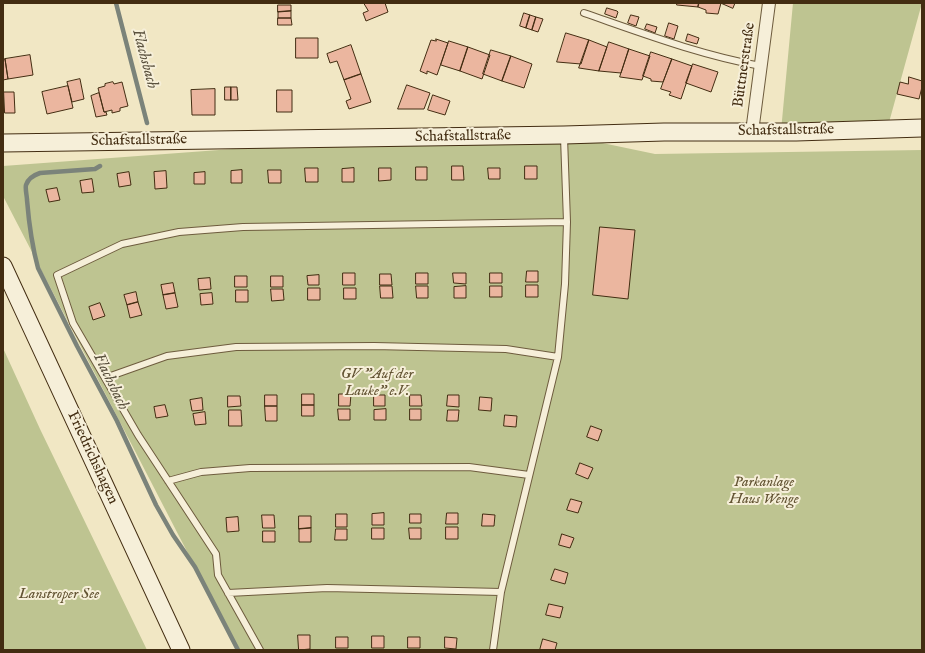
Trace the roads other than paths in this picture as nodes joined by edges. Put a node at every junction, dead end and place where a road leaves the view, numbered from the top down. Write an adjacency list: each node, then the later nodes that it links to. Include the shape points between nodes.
1 (770, 3): 3 (street, Büttnerstraße)
2 (584, 13): 3 (lane, via 694,50)
3 (761, 66): 5 (street, Büttnerstraße)
4 (922, 128): 5 (street, Schafstallstraße)
5 (752, 132): 6 (street, Schafstallstraße)
6 (564, 136): 7 (street, Schafstallstraße); 8 (lane)
7 (3, 143)
8 (567, 222): 10 (lane, via 565,284); 11 (lane, via 243,228 179,232 122,244 57,275 73,323)
9 (3, 266): 16 (street, Friedrichshagen)
10 (558, 357): 11 (lane, via 506,349 374,346 236,348 167,356); 12 (lane)
11 (105, 378): 13 (lane)
12 (529, 475): 13 (lane, via 469,467 250,468 201,472); 14 (lane)
13 (168, 481): 15 (lane, via 216,554 218,575)
14 (501, 592): 15 (lane, via 327,588); 18 (lane)
15 (228, 593): 17 (lane)
16 (181, 650)
17 (260, 650)
18 (494, 650)

